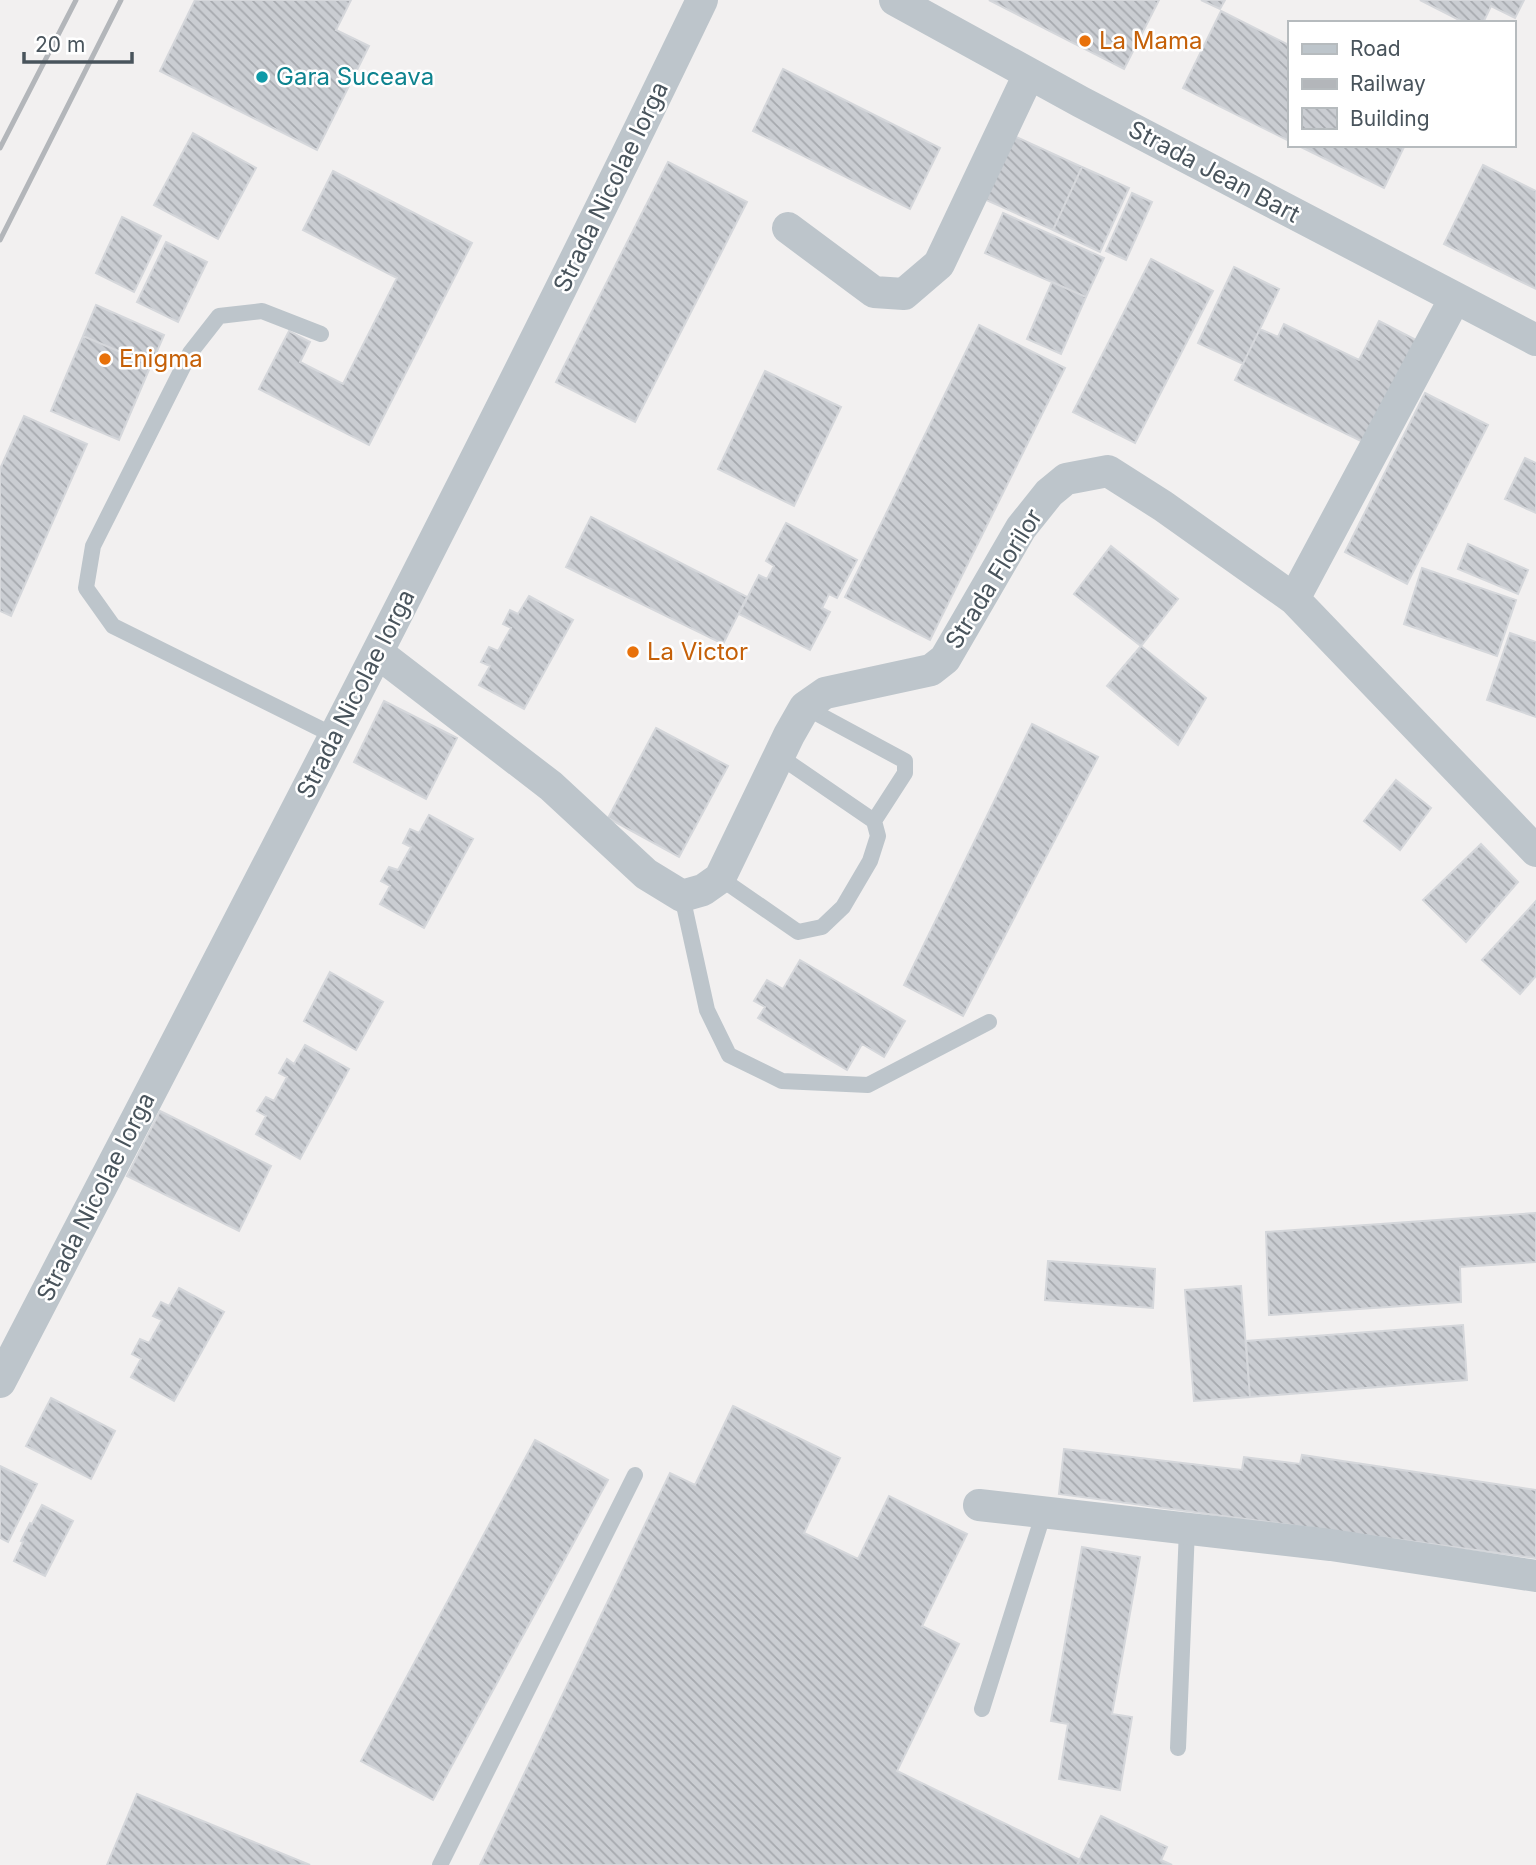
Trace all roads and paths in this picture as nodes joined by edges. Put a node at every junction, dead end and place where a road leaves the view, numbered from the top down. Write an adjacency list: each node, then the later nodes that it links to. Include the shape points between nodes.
1 (702, 0): 9 (street, Strada Nicolae Iorga)
2 (895, 0): 3 (street, Strada Jean Bart)
3 (1029, 74): 4 (street, via 939,264 904,294 874,292); 5 (street, Strada Jean Bart)
4 (788, 228)
5 (1455, 299): 7 (street, Strada Jean Bart); 8 (street)
6 (321, 334): 11 (lane, via 262,311 219,316 190,353 93,546 86,589 113,626)
7 (1536, 340)
8 (1294, 599): 10 (street, Strada Florilor, via 1108,471 1066,478 1021,528 945,659 931,670 825,693); 14 (street, Strada Florilor)
9 (378, 653): 11 (street, Strada Nicolae Iorga); 16 (street, via 551,786 646,874)
10 (805, 707): 12 (street); 13 (lane, via 905,761 905,773)
11 (335, 736): 18 (street, Strada Nicolae Iorga)
12 (779, 757): 13 (lane); 15 (street)
13 (874, 821): 15 (lane, via 878,836 870,861 843,907 822,927 798,932)
14 (1536, 851)
15 (720, 878): 16 (street, via 703,890)
16 (682, 896): 17 (lane, via 707,1010 729,1055 782,1081 868,1085)
17 (989, 1022)
18 (0, 1382)
19 (635, 1475): 26 (lane)
20 (979, 1505): 21 (street)
21 (1044, 1512): 22 (street); 24 (lane)
22 (1187, 1529): 23 (street); 25 (lane)
23 (1536, 1576)
24 (982, 1709)
25 (1178, 1748)
26 (440, 1865)

